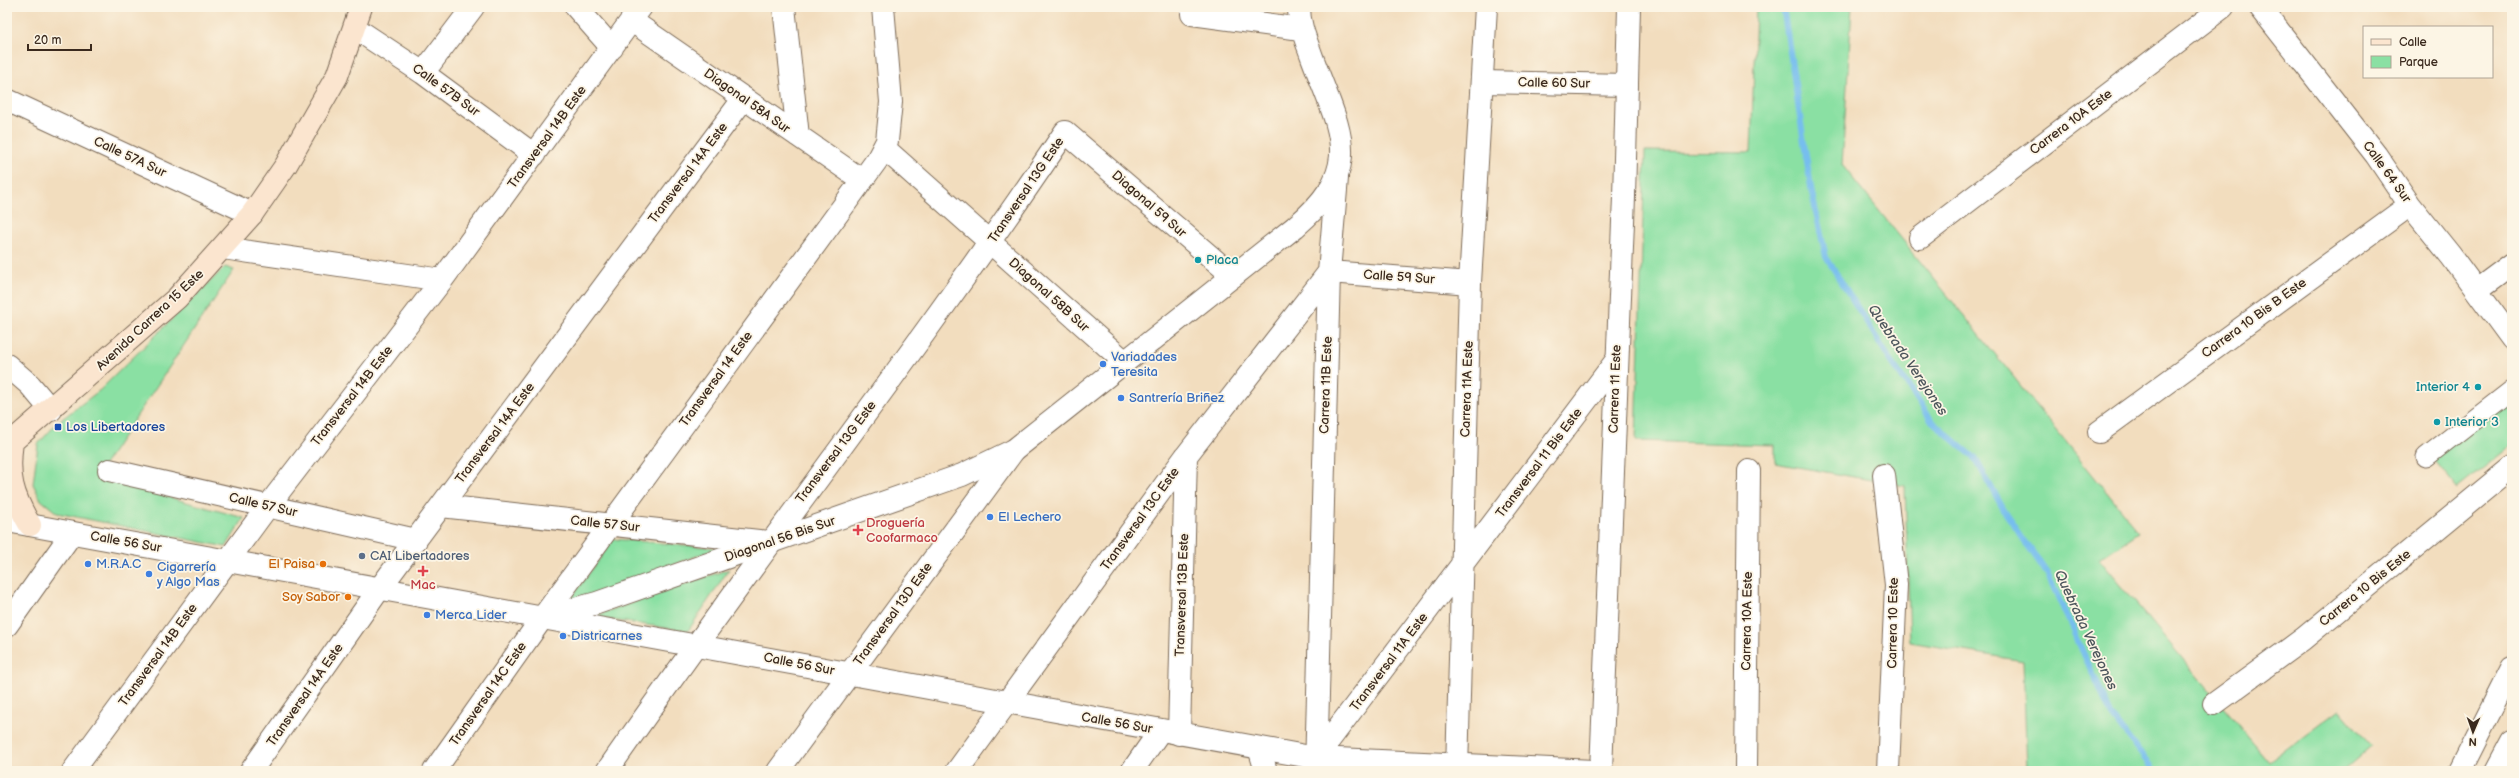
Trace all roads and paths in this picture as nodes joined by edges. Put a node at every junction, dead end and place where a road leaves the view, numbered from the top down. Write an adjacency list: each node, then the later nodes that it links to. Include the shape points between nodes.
1 (362, 7): 13 (main road, Avenida Carrera 15 Este)
2 (473, 7): 16 (street)
3 (576, 7): 15 (street)
4 (784, 7): 22 (street)
5 (883, 7): 23 (street, via 891,102)
6 (1298, 7): 14 (street, Carrera 11B Este)
7 (1486, 7): 17 (street, Carrera 11A Este)
8 (1629, 7): 18 (street, Carrera 11 Este)
9 (2223, 7): 29 (street, Carrera 10A Este)
10 (2260, 7): 27 (street, Calle 64 Sur, via 2376,155)
11 (636, 14): 15 (street, Transversal 14B Este); 19 (street, Diagonal 58A Sur)
12 (1192, 14): 14 (street)
13 (355, 28): 16 (street, Calle 57B Sur); 28 (main road, Avenida Carrera 15 Este, via 330,89 286,165)
14 (1302, 29): 25 (street, Carrera 11B Este, via 1337,126 1342,148)
15 (612, 48): 24 (street, Transversal 14B Este)
16 (423, 73): 24 (street, Calle 57B Sur)
17 (1482, 82): 18 (street, Calle 60 Sur); 36 (street, Carrera 11A Este)
18 (1627, 85): 39 (street, Carrera 11 Este)
19 (744, 98): 22 (street, Diagonal 58A Sur); 54 (street, Transversal 14A Este)
20 (7, 100): 28 (street, Calle 57A Sur)
21 (1065, 132): 30 (street, Transversal 13G Este); 34 (street, Diagonal 59 Sur)
22 (798, 136): 26 (street, Diagonal 58A Sur)
23 (885, 144): 26 (street, Transversal 14 Este); 30 (street, Diagonal 58B Sur)
24 (534, 155): 35 (street, Transversal 14B Este)
25 (1337, 178): 33 (street, Carrera 11B Este); 34 (street, Transversal 13D Este, via 1316,209)
26 (862, 180): 57 (street, Transversal 14 Este)
27 (2410, 205): 37 (street, Calle 64 Sur); 44 (street, Carrera 10 Bis B Este)
28 (252, 214): 31 (main road, Avenida Carrera 15 Este)
29 (1920, 238)
30 (991, 243): 40 (street, Diagonal 58B Sur); 60 (street, Transversal 13G Este)
31 (223, 248): 35 (street); 43 (main road, Avenida Carrera 15 Este, via 178,298)
32 (2512, 264): 37 (street)
33 (1329, 272): 36 (street, Calle 59 Sur); 47 (street, Transversal 13C Este); 74 (street, Carrera 11B Este)
34 (1232, 276): 40 (street, Transversal 13D Este)
35 (442, 280): 53 (street, Transversal 14B Este)
36 (1470, 283): 62 (street, Carrera 11A Este)
37 (2477, 290): 38 (street, Calle 64 Sur)
38 (2512, 339)
39 (1616, 361): 62 (street, Transversal 11 Bis Este); 85 (street, Carrera 11 Este)
40 (1125, 362): 46 (street, Transversal 13D Este)
41 (7, 365): 43 (street, via 30,385)
42 (2512, 390): 48 (street)
43 (52, 410): 45 (main road, Avenida Carrera 15 Este)
44 (2099, 432)
45 (10, 444): 56 (main road, via 11,485 18,506)
46 (1014, 450): 60 (street, Diagonal 56 Bis Sur, via 962,475); 68 (street, Transversal 13D Este)
47 (1186, 456): 69 (street, Transversal 13C Este); 71 (street, Transversal 13B Este)
48 (2426, 457)
49 (2512, 467): 70 (street, Carrera 10 Bis Este, via 2303,638)
50 (109, 470): 53 (street, Calle 57 Sur)
51 (1749, 471): 86 (street, Carrera 10A Este)
52 (1884, 475): 87 (street, Carrera 10 Este, via 1896,585)
53 (268, 506): 59 (street, Calle 57 Sur); 61 (street, Transversal 14B Este)
54 (441, 506): 57 (street, Calle 57 Sur); 59 (street, Transversal 14A Este)
55 (7, 521): 56 (street, Calle 56 Sur)
56 (30, 525): 58 (street, Calle 56 Sur)
57 (608, 525): 60 (street, Calle 57 Sur); 64 (street, Transversal 14 Este)
58 (72, 533): 61 (street, Calle 56 Sur); 65 (street)
59 (416, 540): 63 (street, Transversal 14A Este)
60 (769, 542): 64 (street, Diagonal 56 Bis Sur, via 597,603); 66 (street, Transversal 13G Este)
61 (227, 560): 63 (street, Calle 56 Sur); 76 (street, Transversal 14B Este)
62 (1461, 566): 74 (street, Transversal 11A Este); 75 (street, Carrera 11A Este)
63 (380, 588): 64 (street, Calle 56 Sur); 77 (street, Transversal 14A Este)
64 (543, 617): 66 (street, Calle 56 Sur); 78 (street, Transversal 14C Este)
65 (7, 625)
66 (695, 645): 68 (street, Calle 56 Sur); 79 (street, Transversal 13G Este)
67 (2512, 668): 88 (street)
68 (849, 673): 69 (street, Calle 56 Sur); 80 (street, Transversal 13D Este)
69 (1007, 702): 71 (street, Calle 56 Sur); 81 (street, Transversal 13C Este)
70 (2214, 704)
71 (1170, 732): 73 (street, Calle 56 Sur); 82 (street)
72 (2512, 741): 89 (street)
73 (1259, 748): 74 (street, Calle 56 Sur); 83 (street)
74 (1313, 767): 75 (street, Calle 56 Sur)
75 (1457, 768): 84 (street, Calle 56 Sur)
76 (74, 771)
77 (251, 771)
78 (434, 771)
79 (607, 771)
80 (778, 771)
81 (957, 771)
82 (1132, 771)
83 (1266, 771)
84 (1594, 771)
85 (1601, 771)
86 (1746, 771)
87 (1888, 771)
88 (2460, 771)
89 (2496, 771)

